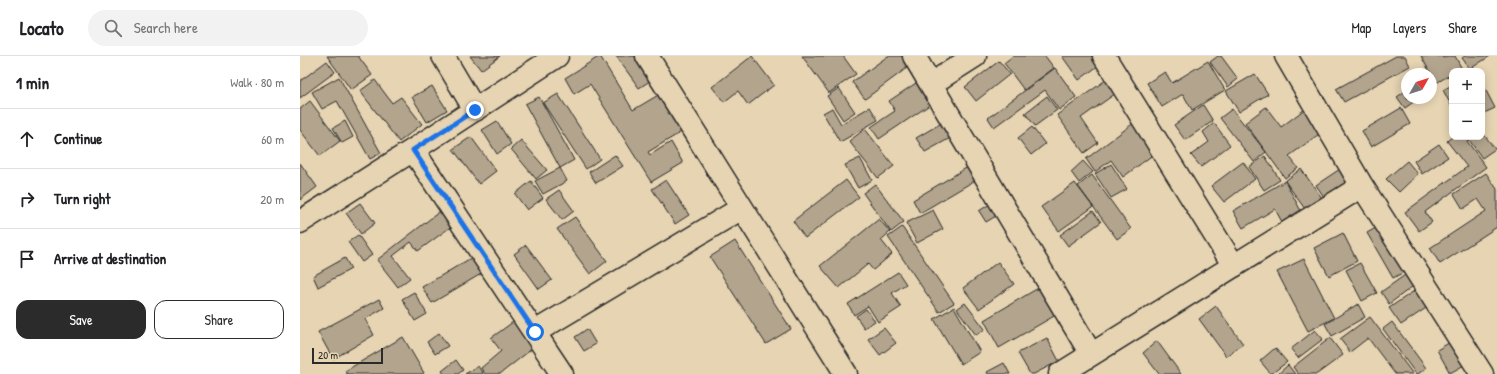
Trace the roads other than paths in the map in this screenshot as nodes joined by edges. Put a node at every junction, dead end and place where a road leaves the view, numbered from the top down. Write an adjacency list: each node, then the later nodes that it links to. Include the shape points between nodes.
1 (443, 56): 9 (street)
2 (557, 56): 9 (street)
3 (647, 56): 12 (street)
4 (914, 56): 8 (street)
5 (975, 56): 8 (street)
6 (1104, 56): 14 (street)
7 (1286, 56): 11 (street)
8 (931, 84): 16 (street)
9 (475, 110): 10 (street)
10 (413, 150): 13 (street); 15 (street)
11 (1362, 186): 14 (street); 21 (street)
12 (742, 208): 15 (street); 19 (street)
13 (300, 222)
14 (1234, 266): 16 (street)
15 (535, 332): 18 (street)
16 (1091, 354): 20 (street)
17 (1497, 366): 21 (street)
18 (562, 374)
19 (846, 374)
20 (1060, 374)
21 (1483, 374)

